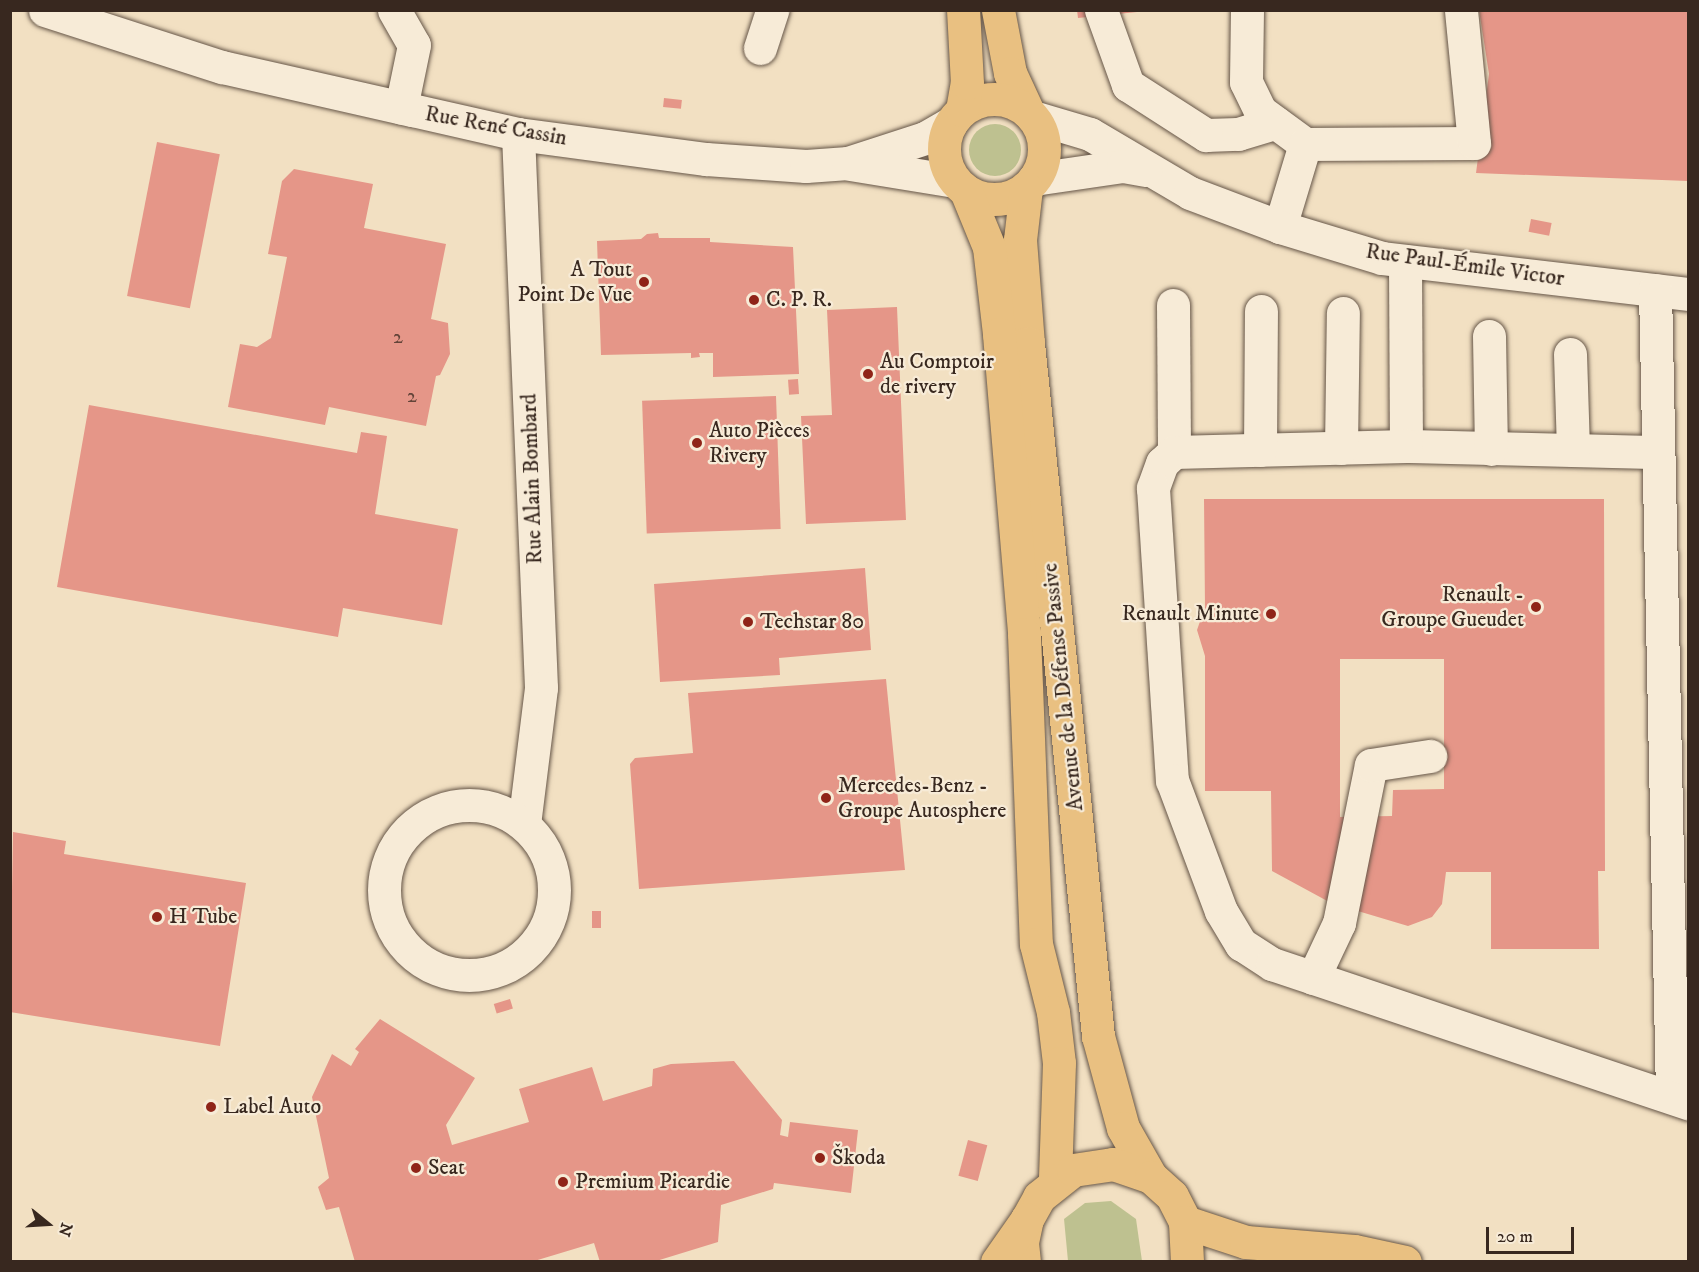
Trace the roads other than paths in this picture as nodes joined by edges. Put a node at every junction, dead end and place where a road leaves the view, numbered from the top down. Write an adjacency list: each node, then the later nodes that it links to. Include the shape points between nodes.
1 (45, 10): 10 (street, Rue René Cassin, via 222,67)
2 (394, 10): 10 (street, via 414,45)
3 (772, 10): 9 (street)
4 (963, 10): 12 (main road, via 967,82)
5 (998, 10): 11 (main road, via 1011,73)
6 (1101, 10): 13 (street, via 1128,85 1206,135 1238,135)
7 (1247, 10): 13 (street, via 1246,82 1260,111)
8 (1461, 10): 15 (street, via 1474,143)
9 (760, 48)
10 (401, 108): 14 (street, Rue René Cassin)
11 (1030, 115): 12 (main road, via 1002,99 988,99); 17 (street, Rue Paul-Émile Victor, via 1090,134); 18 (main road, via 1044,148)
12 (956, 117): 16 (street, Rue René Cassin, via 925,138); 19 (main road, via 943,153)
13 (1275, 123): 15 (street)
14 (518, 134): 16 (street, Rue René Cassin, via 706,159 806,166); 37 (street, Rue Alain Bombard, via 541,687)
15 (1305, 144): 20 (street)
16 (848, 163): 19 (street)
17 (1148, 170): 18 (street, Rue Paul-Émile Victor, via 1123,166); 20 (street, Rue Paul-Émile Victor, via 1190,193)
18 (1030, 183): 19 (main road, via 997,200); 40 (main road, Avenue de la Défense Passive, via 1020,240 1028,343 1098,1036 1123,1128)
19 (960, 186): 41 (main road, Avenue de la Défense Passive, via 989,247 999,333 1024,634 1036,944 1053,1012 1059,1063)
20 (1280, 227): 21 (street, Rue Paul-Émile Victor, via 1382,258)
21 (1406, 261): 22 (street, Rue Paul-Émile Victor); 29 (street)
22 (1655, 290): 23 (street, Rue Paul-Émile Victor); 35 (street)
23 (1689, 294)
24 (1173, 305): 34 (street)
25 (1261, 311): 32 (street)
26 (1343, 313): 30 (street)
27 (1489, 336): 31 (street)
28 (1570, 354): 33 (street)
29 (1406, 447): 30 (street); 31 (street)
30 (1341, 448): 32 (street)
31 (1491, 449): 33 (street)
32 (1260, 450): 34 (street)
33 (1573, 450): 35 (street)
34 (1174, 452): 38 (street, via 1162,463 1154,488 1172,780 1221,911 1241,944 1272,964)
35 (1656, 452): 39 (street)
36 (1430, 756): 38 (street, via 1371,765 1339,923)
37 (524, 824): 37 (street, via 500,810 462,806 444,808 418,821 398,842 386,868 383,896 390,924 405,948 427,965 453,975 482,975 499,970 530,950 547,927 554,900 553,872 542,846)
38 (1313, 978): 39 (street)
39 (1680, 1100)
40 (1151, 1177): 41 (main road, via 1113,1164 1073,1170); 43 (main road, via 1172,1196)
41 (1055, 1180): 42 (main road)
42 (1027, 1218): 44 (main road); 45 (main road, via 1022,1242)
43 (1185, 1222): 46 (main road); 47 (main road, via 1246,1242 1354,1251)
44 (997, 1262)
45 (1024, 1262)
46 (1186, 1262)
47 (1405, 1262)

